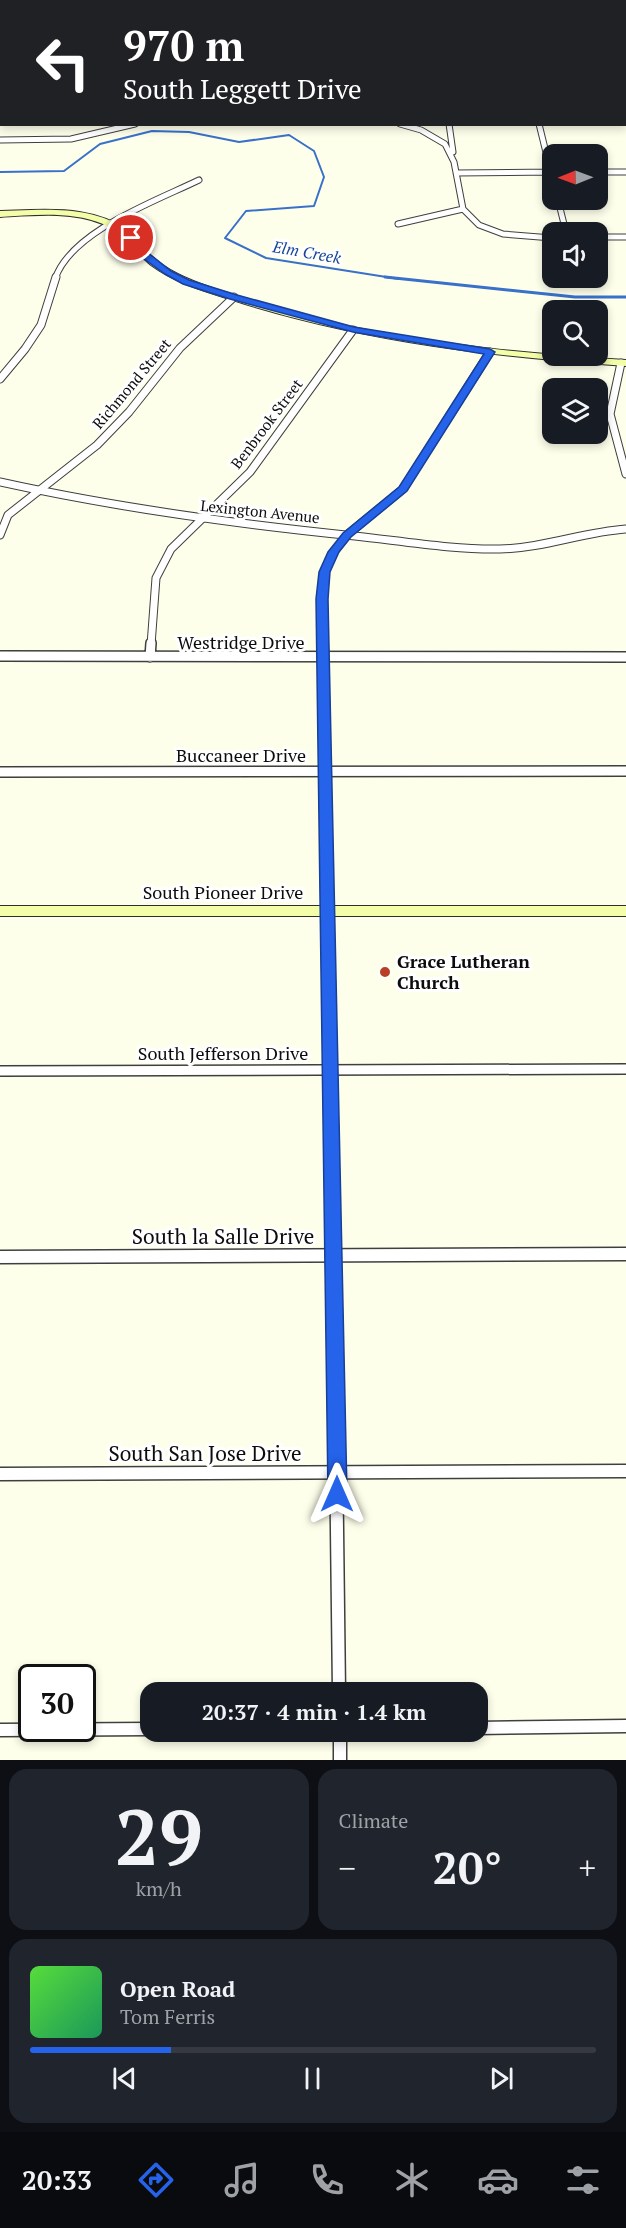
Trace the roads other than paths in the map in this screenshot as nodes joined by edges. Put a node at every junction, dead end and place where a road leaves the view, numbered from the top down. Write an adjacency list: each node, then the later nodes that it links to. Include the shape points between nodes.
1 (129, 126): 5 (street, via 70,140)
2 (406, 126): 7 (street, via 438,137)
3 (449, 126): 7 (street)
4 (540, 126): 6 (street)
5 (0, 140)
6 (544, 144)
7 (453, 154): 10 (street)
8 (608, 172): 9 (street)
9 (626, 172)
10 (456, 173): 11 (street); 13 (street)
11 (542, 174)
12 (199, 180): 16 (street)
13 (463, 209): 15 (street); 17 (street, via 476,224 493,231)
14 (0, 214): 16 (street, via 70,214)
15 (398, 224)
16 (111, 226): 20 (street, via 131,238 143,254 168,273); 24 (street, via 83,242 62,264 45,315 24,352)
17 (542, 237)
18 (608, 237): 19 (street)
19 (626, 237)
20 (234, 297): 21 (street); 27 (street, Richmond Street, via 180,348 97,445)
21 (353, 330): 22 (street); 28 (street, Benbrook Street, via 250,472)
22 (490, 352): 23 (street); 31 (street, via 403,489)
23 (623, 363): 25 (street, via 610,414)
24 (0, 379)
25 (626, 474)
26 (0, 482): 27 (street, Lexington Avenue)
27 (36, 491): 28 (street, Lexington Avenue); 30 (street, Richmond Street, via 8,515)
28 (200, 519): 31 (street, Lexington Avenue); 33 (street, Benbrook Street, via 171,549 156,578)
29 (626, 529): 31 (street, Lexington Avenue, via 508,549)
30 (0, 535)
31 (347, 535): 35 (street, via 324,572)
32 (0, 656): 33 (street, Westridge Drive)
33 (150, 657): 35 (street, Westridge Drive)
34 (626, 657): 35 (street, Westridge Drive)
35 (324, 658): 38 (street)
36 (626, 771): 38 (street, Buccaneer Drive)
37 (0, 772): 38 (street, Buccaneer Drive)
38 (326, 772): 41 (street)
39 (0, 911): 41 (street, South Pioneer Drive)
40 (626, 911): 41 (street, South Pioneer Drive)
41 (329, 912): 43 (street)
42 (626, 1069): 43 (street, South Jefferson Drive)
43 (331, 1070): 44 (street, South Jefferson Drive); 46 (street)
44 (0, 1071)
45 (626, 1254): 46 (street, South la Salle Drive)
46 (335, 1256): 47 (street, South la Salle Drive); 49 (street)
47 (0, 1257)
48 (626, 1471): 49 (street, South San Jose Drive)
49 (337, 1473): 50 (street, South San Jose Drive); 51 (street)
50 (0, 1474)
51 (339, 1682)
52 (626, 1726): 53 (street)
53 (488, 1728)
54 (140, 1729): 55 (street)
55 (0, 1730)
56 (340, 1742): 57 (street)
57 (340, 1760)

